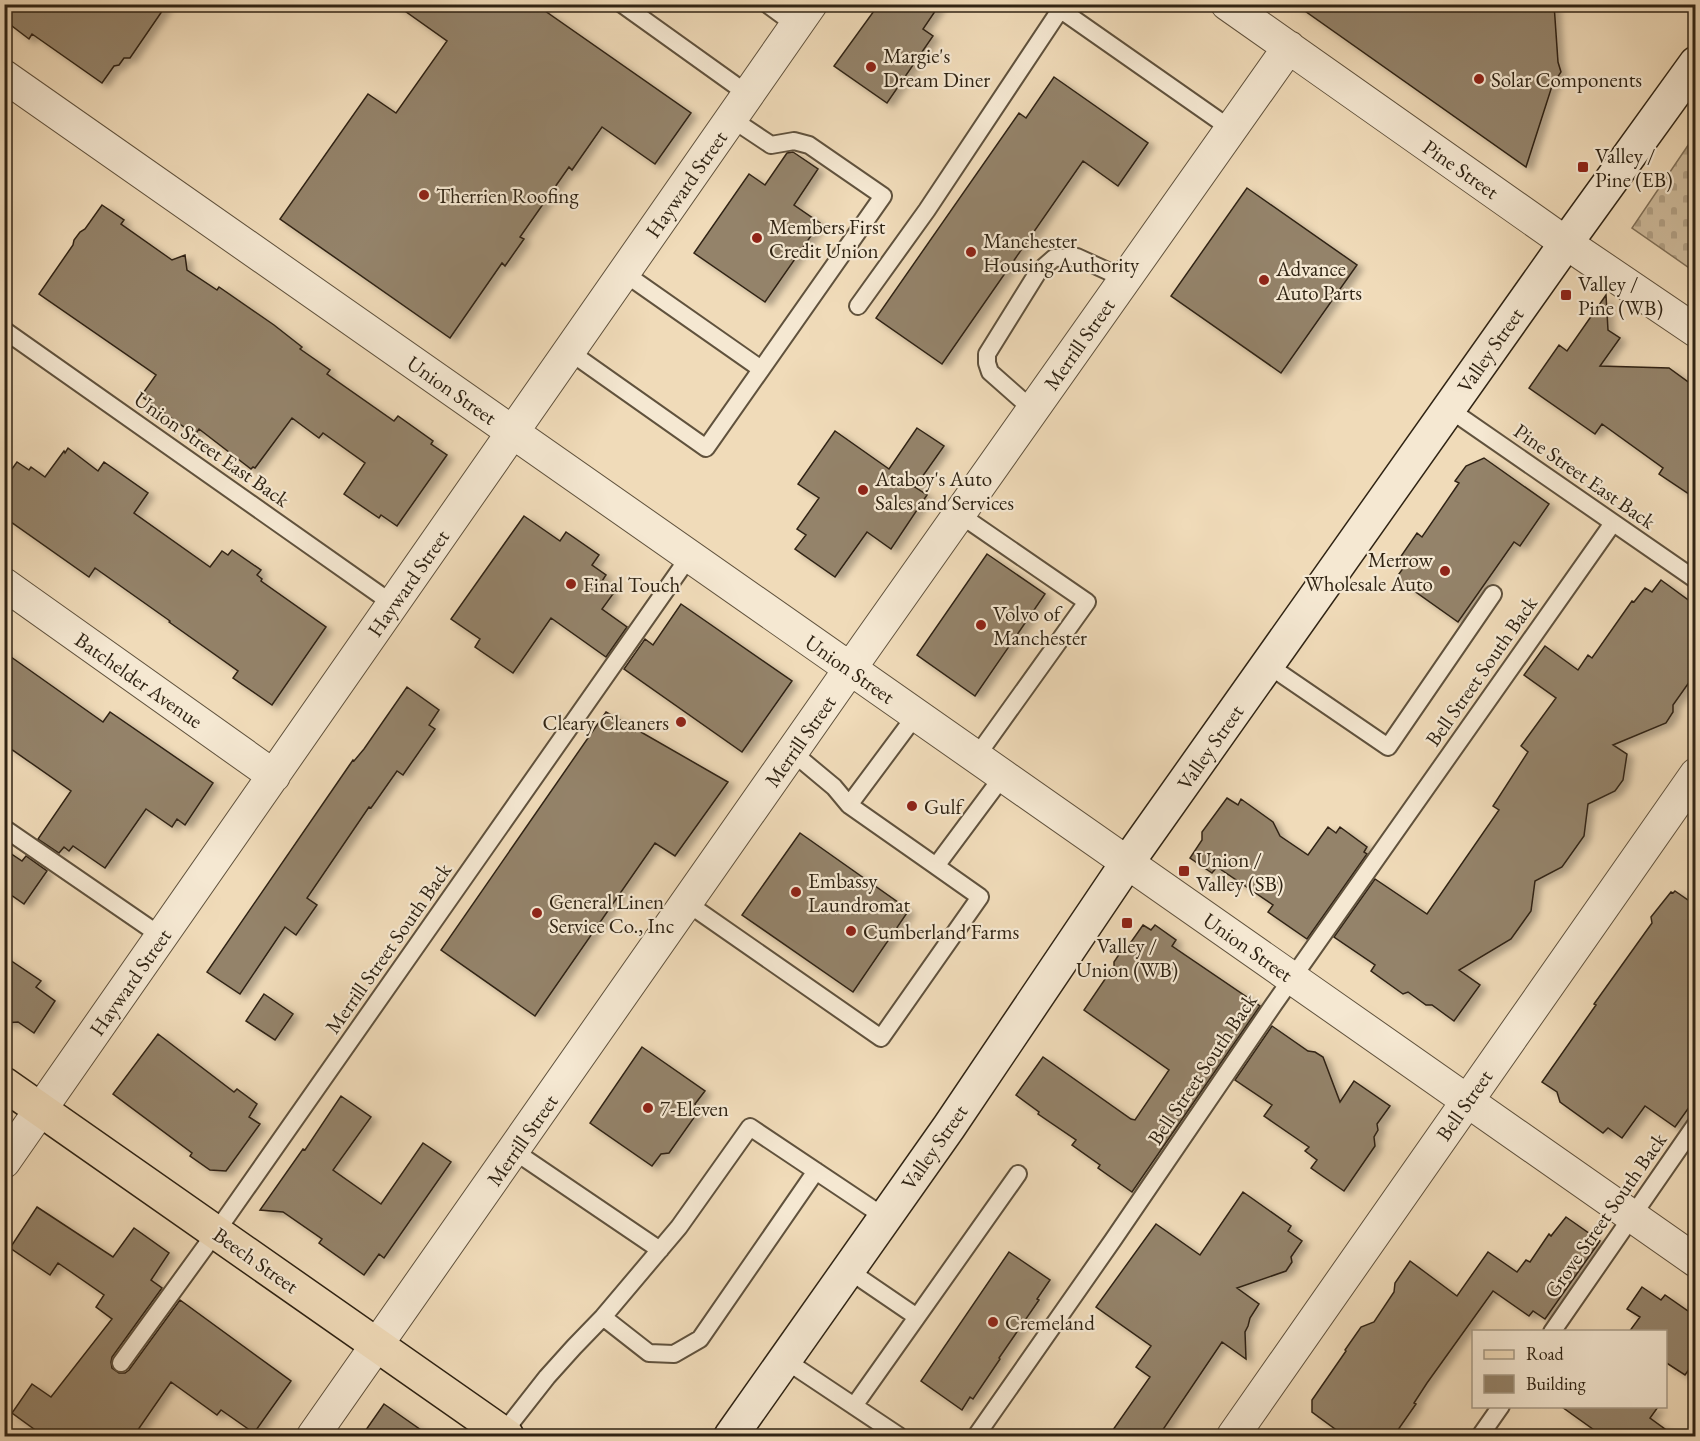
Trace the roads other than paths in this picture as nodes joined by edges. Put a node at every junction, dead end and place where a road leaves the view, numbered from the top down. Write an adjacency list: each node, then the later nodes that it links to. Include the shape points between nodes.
1 (622, 4): 9 (lane)
2 (767, 4): 5 (lane)
3 (1227, 4): 6 (street, Pine Street)
4 (1062, 7): 10 (lane); 14 (lane)
5 (804, 15): 9 (street, Hayward Street)
6 (1288, 48): 10 (street, Merrill Street); 11 (street, Pine Street)
7 (1695, 63): 11 (main road, Valley Street)
8 (4, 76): 21 (street, Union Street)
9 (740, 107): 12 (street, Hayward Street); 18 (lane, via 771,145 794,141 808,145 883,196)
10 (1231, 129): 13 (street, Merrill Street)
11 (1566, 243): 16 (street, Pine Street); 19 (main road, Valley Street)
12 (624, 273): 17 (street, Hayward Street); 18 (lane)
13 (1125, 279): 20 (street, Merrill Street); 20 (lane, via 1077,257 1054,258 1038,272 987,354 990,372)
14 (858, 306)
15 (4, 330): 28 (lane, Union Street East Back)
16 (1695, 331)
17 (570, 351): 18 (lane, via 706,448); 21 (street, Hayward Street)
18 (761, 369)
19 (1449, 409): 23 (lane, Pine Street East Back); 29 (main road, Valley Street)
20 (1033, 410): 22 (street, Merrill Street)
21 (513, 432): 24 (street, Union Street); 28 (street, Hayward Street)
22 (959, 514): 30 (street, Merrill Street); 33 (lane, via 1087,602)
23 (1613, 523): 25 (lane, Pine Street East Back); 43 (lane, Bell Street South Back)
24 (689, 557): 30 (street, Union Street); 54 (lane, Merrill Street South Back)
25 (1695, 580)
26 (4, 584): 35 (street, Batchelder Avenue)
27 (1493, 594): 29 (lane, via 1388,747)
28 (393, 604): 35 (street, Hayward Street)
29 (1268, 665): 39 (main road, Valley Street)
30 (850, 669): 31 (street, Union Street); 32 (street, Merrill Street)
31 (916, 715): 33 (street, Union Street); 37 (lane)
32 (792, 752): 37 (lane); 41 (street, Merrill Street)
33 (976, 757): 36 (street, Union Street)
34 (1695, 774): 45 (street, Bell Street)
35 (274, 776): 42 (street, Hayward Street)
36 (1003, 776): 39 (street, Union Street); 40 (lane)
37 (849, 805): 40 (lane)
38 (4, 828): 42 (lane)
39 (1127, 863): 43 (street, Union Street); 53 (main road, Valley Street)
40 (936, 866): 41 (lane, via 980,897 881,1038)
41 (687, 903): 48 (street, Merrill Street)
42 (162, 936): 46 (street, Hayward Street)
43 (1292, 978): 45 (street, Union Street); 70 (lane, Bell Street South Back)
44 (4, 1084): 46 (main road, Beech Street)
45 (1467, 1101): 52 (street, Union Street); 71 (street, Bell Street)
46 (41, 1109): 49 (street, Hayward Street); 54 (main road, Beech Street)
47 (1695, 1124): 52 (lane, Grove Street South Back)
48 (514, 1151): 55 (lane); 61 (street, Merrill Street)
49 (4, 1162)
50 (816, 1171): 53 (lane); 55 (lane, via 750,1127); 58 (lane, via 700,1339 674,1354 649,1353)
51 (1017, 1174): 59 (lane)
52 (1632, 1216): 56 (street, Union Street); 60 (lane, Grove Street South Back)
53 (886, 1218): 57 (main road, Valley Street)
54 (216, 1232): 61 (main road, Beech Street); 63 (lane, Merrill Street South Back)
55 (660, 1250): 58 (lane)
56 (1695, 1261)
57 (848, 1270): 59 (lane); 62 (main road, Valley Street)
58 (603, 1317): 66 (lane, via 547,1377)
59 (916, 1317): 64 (lane)
60 (1553, 1330)
61 (378, 1345): 66 (main road, Beech Street); 67 (street, Merrill Street)
62 (785, 1360): 64 (lane); 68 (main road, Valley Street)
63 (122, 1363)
64 (854, 1406): 69 (lane)
65 (1500, 1408): 72 (lane)
66 (505, 1435)
67 (313, 1437)
68 (731, 1437)
69 (899, 1437)
70 (976, 1437)
71 (1233, 1437)
72 (1480, 1437)

